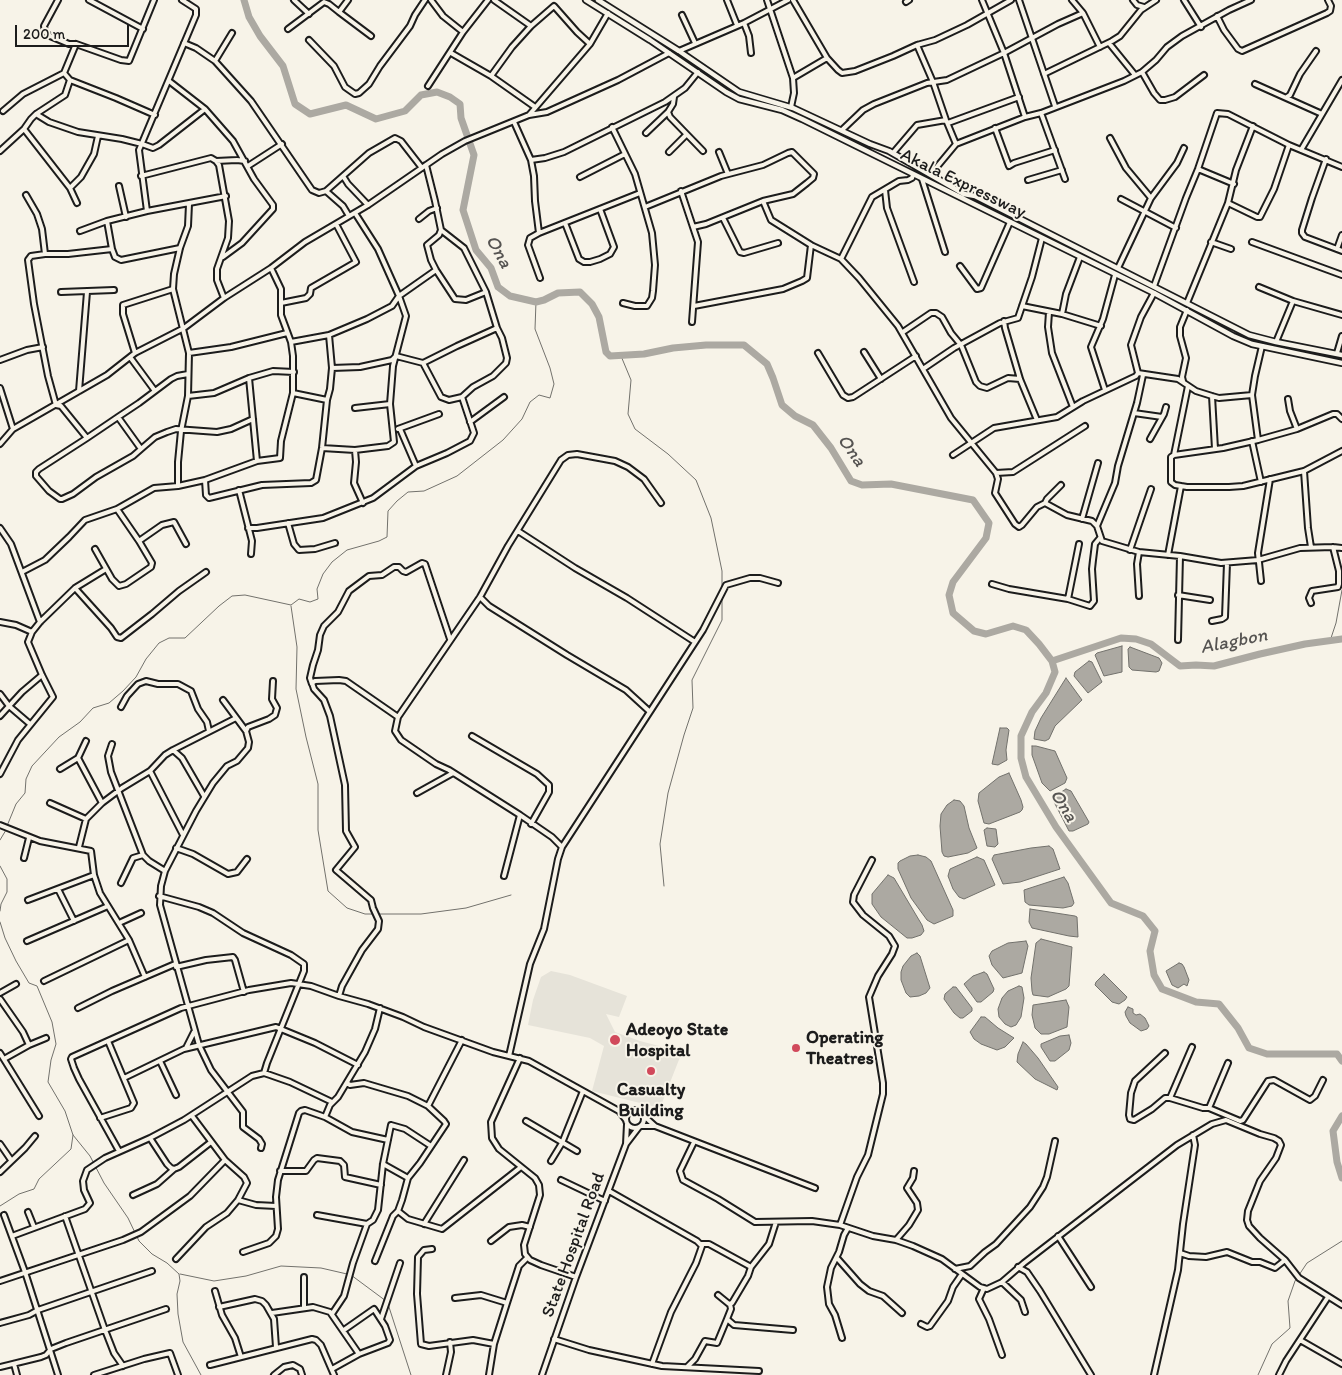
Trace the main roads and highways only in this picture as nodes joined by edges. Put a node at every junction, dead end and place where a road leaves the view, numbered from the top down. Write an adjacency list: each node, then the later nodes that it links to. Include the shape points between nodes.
1 (586, 0): 6 (main road, Akala Expressway, via 739,99 795,115)
2 (598, 0): 3 (main road, Akala Expressway)
3 (606, 2): 4 (main road, Akala Expressway, via 739,92 791,107)
4 (891, 152): 5 (main road, Akala Expressway); 6 (main road)
5 (907, 161): 7 (main road); 8 (main road, Akala Expressway, via 964,194 975,196)
6 (890, 162): 7 (main road, Akala Expressway)
7 (902, 169): 9 (main road, Akala Expressway)
8 (1136, 277): 9 (main road); 10 (main road, Akala Expressway, via 1248,335)
9 (1132, 283): 11 (main road, Akala Expressway, via 1252,344)
10 (1339, 354)
11 (1342, 363)

